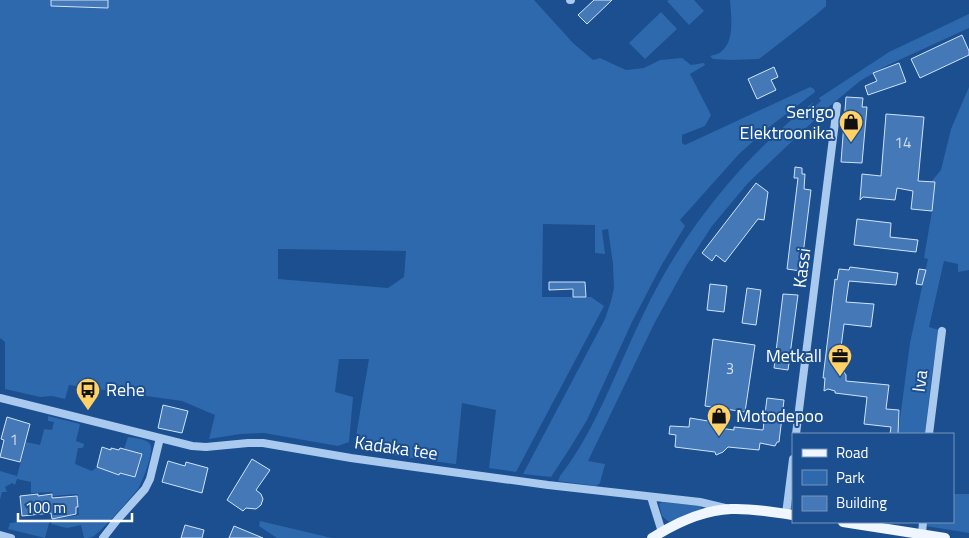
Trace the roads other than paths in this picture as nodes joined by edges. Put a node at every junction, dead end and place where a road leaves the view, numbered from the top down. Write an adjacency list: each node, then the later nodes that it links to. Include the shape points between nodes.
1 (837, 106): 4 (street, Kassi)
2 (942, 331): 5 (street, Iva)
3 (0, 398): 6 (street, Kadaka tee)
4 (796, 433)
5 (929, 433)
6 (160, 438): 8 (street, Kadaka tee, via 206,447 263,443 388,464); 17 (street, via 145,489)
7 (792, 477): 10 (street)
8 (651, 497): 9 (street, Kadaka tee); 13 (street)
9 (730, 509): 10 (main road, Kadaka tee); 13 (main road, via 694,517)
10 (790, 514)
11 (850, 523): 14 (main road)
12 (923, 523): 14 (street)
13 (662, 532): 18 (main road)
14 (922, 534): 19 (main road)
15 (0, 535): 16 (street)
16 (11, 538)
17 (103, 538)
18 (652, 538)
19 (945, 538)

